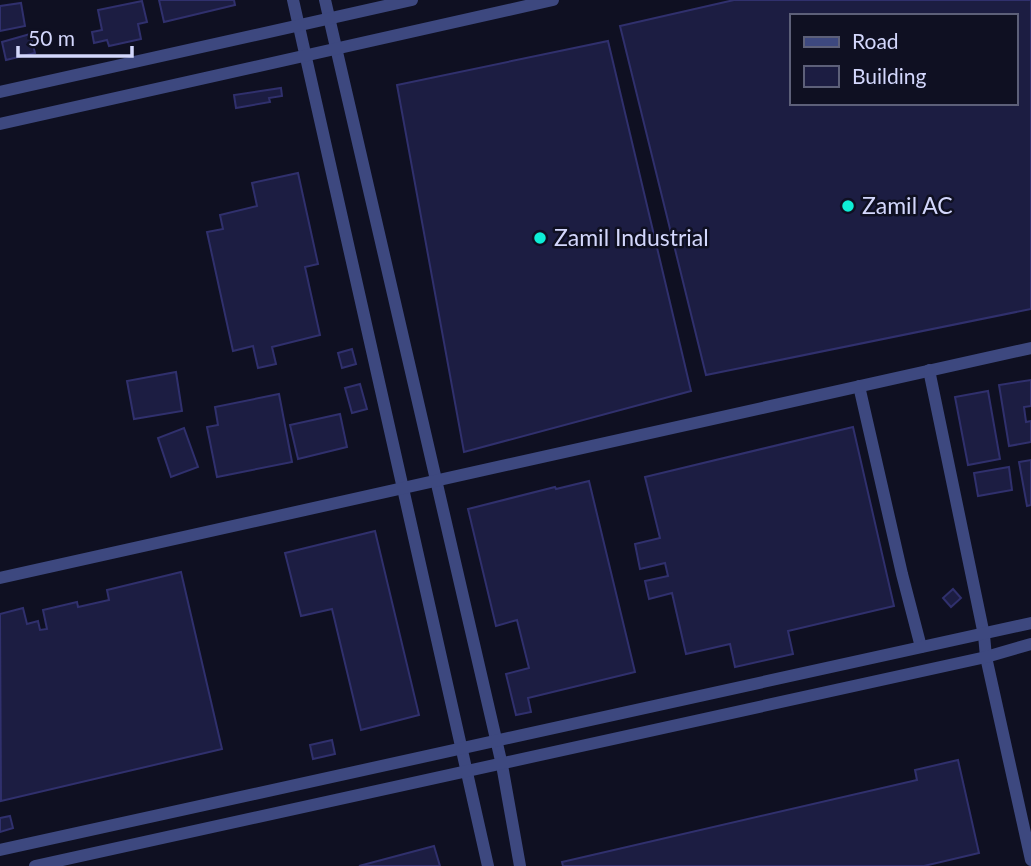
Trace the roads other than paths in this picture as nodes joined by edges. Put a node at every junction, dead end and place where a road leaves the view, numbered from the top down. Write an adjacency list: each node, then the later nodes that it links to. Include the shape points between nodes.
1 (293, 0): 6 (street)
2 (325, 0): 5 (street)
3 (412, 0): 5 (street)
4 (553, 0): 7 (street)
5 (330, 18): 6 (street); 7 (street)
6 (298, 25): 8 (street); 9 (street)
7 (337, 50): 8 (street); 14 (street)
8 (304, 57): 10 (street); 15 (street)
9 (0, 92)
10 (0, 124)
11 (1031, 348): 12 (street)
12 (929, 370): 13 (street); 18 (street)
13 (859, 386): 14 (street); 20 (street)
14 (435, 479): 15 (street); 22 (street)
15 (401, 487): 16 (street); 23 (street)
16 (0, 578)
17 (1031, 623): 18 (street)
18 (984, 635): 20 (street); 21 (street)
19 (1031, 644): 21 (street)
20 (921, 647): 22 (street)
21 (986, 657): 24 (street); 27 (street)
22 (497, 740): 23 (street); 24 (street)
23 (462, 748): 25 (street); 26 (street)
24 (502, 765): 25 (street); 30 (street)
25 (467, 772): 28 (street); 29 (street)
26 (0, 850)
27 (1031, 860)
28 (35, 866)
29 (488, 866)
30 (520, 866)

